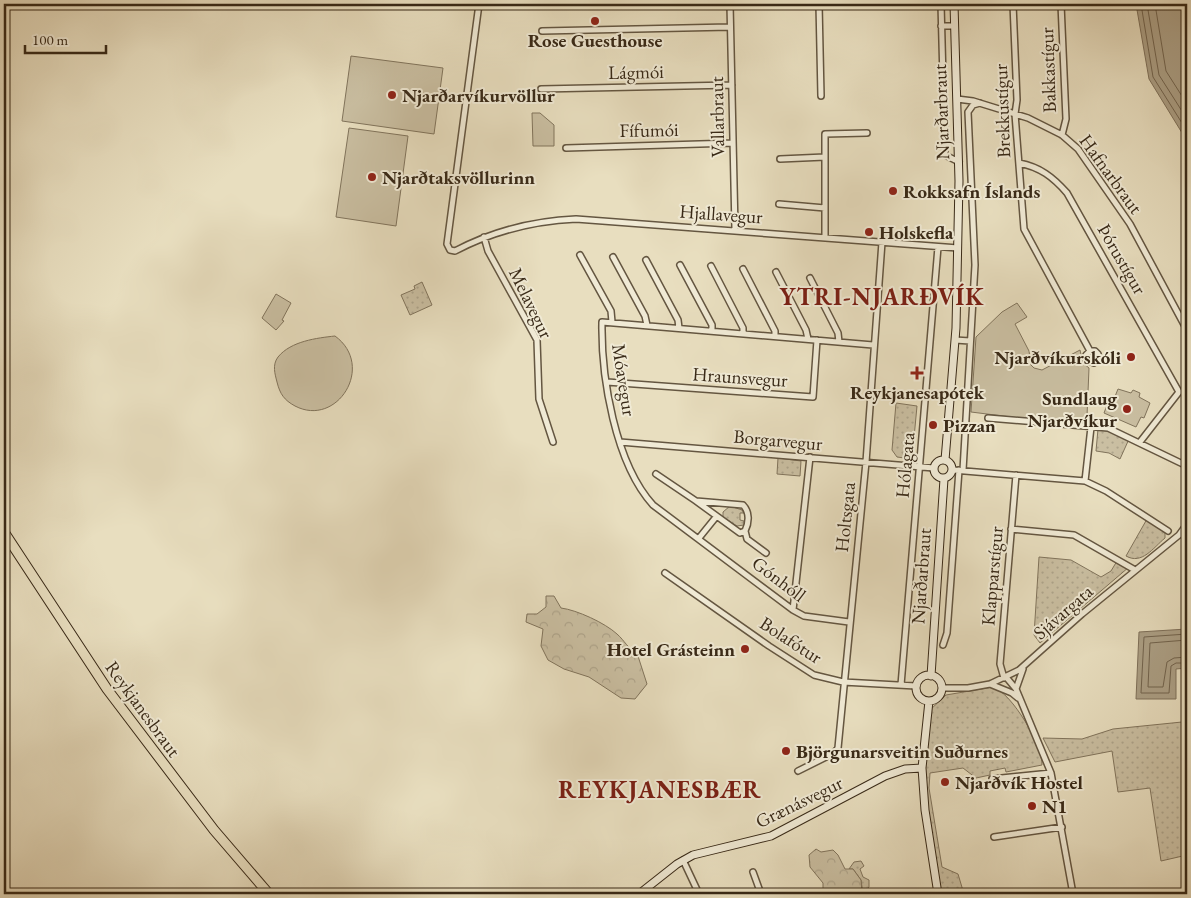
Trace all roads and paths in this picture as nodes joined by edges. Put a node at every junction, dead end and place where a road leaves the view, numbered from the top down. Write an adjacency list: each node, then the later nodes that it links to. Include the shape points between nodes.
1 (479, 4): 29 (street, Hjallavegur, via 448,248 455,251)
2 (730, 4): 10 (street, Vallarbraut)
3 (819, 4): 14 (street)
4 (941, 4): 8 (street)
5 (954, 4): 9 (main road, Njarðarbraut)
6 (1013, 4): 17 (street, Brekkustígur)
7 (1061, 4): 19 (street, Bakkastígur, via 1066,119)
8 (941, 26): 9 (street); 24 (street, via 945,155)
9 (955, 26): 15 (main road, Njarðarbraut)
10 (730, 27): 11 (street); 12 (street, Vallarbraut)
11 (542, 31)
12 (732, 85): 13 (street, Lágmói); 20 (street, Vallarbraut)
13 (541, 90)
14 (821, 96)
15 (957, 99): 16 (street, Hafnarbraut); 24 (main road, Njarðarbraut)
16 (980, 103): 17 (street, Hafnarbraut); 52 (street, via 973,105 968,112 975,265)
17 (1016, 114): 19 (street, Hafnarbraut); 25 (street, Brekkustígur)
18 (866, 133): 22 (street, via 825,134)
19 (1062, 135): 45 (street, Hafnarbraut, via 1091,164 1124,214)
20 (733, 143): 21 (street, Fífumói); 28 (street, Vallarbraut)
21 (566, 148)
22 (825, 157): 23 (street); 27 (street)
23 (780, 159)
24 (959, 162): 33 (main road, Njarðarbraut)
25 (1019, 163): 55 (street, Brekkustígur, via 1024,229); 61 (street, Þórustígur, via 1035,166 1067,193 1179,392)
26 (779, 204): 27 (street)
27 (825, 208): 30 (street)
28 (735, 230): 29 (street, Hjallavegur, via 576,219 524,224); 30 (street, Hjallavegur)
29 (484, 237): 59 (street, Melavegur, via 488,251 537,340 539,399)
30 (825, 237): 31 (street, Hjallavegur)
31 (882, 242): 32 (street, Hjallavegur); 54 (street, Holtsgata)
32 (938, 247): 33 (street, Hjallavegur); 65 (street, Hólagata)
33 (958, 248): 51 (main road, Njarðarbraut)
34 (580, 255): 42 (street, via 611,311)
35 (613, 257): 43 (street, via 646,316)
36 (646, 260): 44 (street, via 678,320)
37 (680, 264): 46 (street, via 712,325)
38 (711, 266): 47 (street)
39 (743, 269): 48 (street, via 769,317)
40 (776, 272): 49 (street)
41 (810, 278): 53 (street, via 838,333)
42 (612, 322): 43 (street); 56 (street, Móavegur, via 602,322)
43 (647, 325): 44 (street)
44 (679, 328): 46 (street)
45 (1187, 330)
46 (712, 331): 47 (street)
47 (743, 333): 48 (street)
48 (775, 336): 49 (street)
49 (808, 339): 50 (street)
50 (817, 340): 53 (street); 56 (street, Hraunsvegur, via 813,397)
51 (955, 340): 52 (street); 63 (main road, Njarðarbraut)
52 (970, 341): 68 (street)
53 (839, 342): 54 (street)
54 (873, 345): 64 (street, Holtsgata)
55 (1090, 351)
56 (607, 382): 60 (street, Móavegur)
57 (988, 418): 58 (street)
58 (1091, 427): 61 (street, via 1108,428); 72 (street)
59 (553, 442)
60 (620, 442): 62 (street, Borgarvegur); 80 (street, Gónhóll, via 640,490 653,505)
61 (1140, 442): 66 (street)
62 (810, 458): 64 (street, Borgarvegur); 84 (street)
63 (945, 460): 67 (main road, via 939,461); 68 (main road)
64 (866, 462): 65 (street, Borgarvegur); 85 (street, Holtsgata)
65 (920, 466): 67 (street, Borgarvegur); 92 (street, Hólagata)
66 (1187, 466)
67 (934, 468): 71 (main road, via 935,474)
68 (959, 470): 70 (street); 71 (main road); 86 (street, via 947,633)
69 (656, 474): 73 (street, Gónhóll)
70 (1016, 475): 72 (street); 76 (street, Klapparstígur)
71 (944, 479): 88 (main road, Njarðarbraut)
72 (1085, 481): 78 (street)
73 (696, 500): 74 (street, Gónhóll); 77 (street, Gónhóll, via 743,505 748,513)
74 (716, 517): 77 (street, Gónhóll, via 740,533); 80 (street)
75 (1187, 524): 82 (street, Sjávargata, via 1179,535)
76 (1011, 529): 82 (street, via 1074,535); 89 (street, Klapparstígur, via 1000,664)
77 (745, 531): 81 (street, Gónhóll, via 747,539)
78 (1168, 531)
79 (4, 532): 105 (highway, Reykjanesbraut, via 107,689 214,830)
80 (699, 538): 84 (street, Gónhóll)
81 (766, 553)
82 (1135, 570): 87 (street, Sjávargata)
83 (666, 573): 90 (street, Bolafótur, via 803,669)
84 (793, 610): 85 (street, Gónhóll, via 804,616)
85 (849, 622): 90 (street, Holtsgata)
86 (943, 645)
87 (1024, 666): 89 (street, Sjávargata); 95 (street)
88 (931, 676): 93 (main road, via 923,677); 94 (main road, via 937,678)
89 (1005, 677): 91 (street, Sjávargata); 95 (street)
90 (843, 682): 92 (street, Bolafótur); 98 (street, Holtsgata, via 836,751)
91 (990, 684): 94 (street, Sjávargata); 95 (street)
92 (901, 685): 93 (street, Bolafótur)
93 (916, 686): 96 (main road, via 919,696)
94 (942, 688): 96 (main road, via 940,696)
95 (1014, 691): 99 (street)
96 (929, 701): 97 (main road)
97 (922, 768): 103 (main road, Grænásvegur, via 904,769 885,776 772,836 710,849); 109 (main road)
98 (798, 770)
99 (1052, 773): 100 (street); 101 (street)
100 (992, 779)
101 (1062, 826): 102 (street); 110 (street)
102 (994, 837)
103 (683, 860): 106 (main road, Grænásvegur); 107 (street)
104 (753, 872): 108 (street)
105 (268, 894)
106 (639, 894)
107 (699, 894)
108 (761, 894)
109 (938, 894)
110 (1073, 894)

